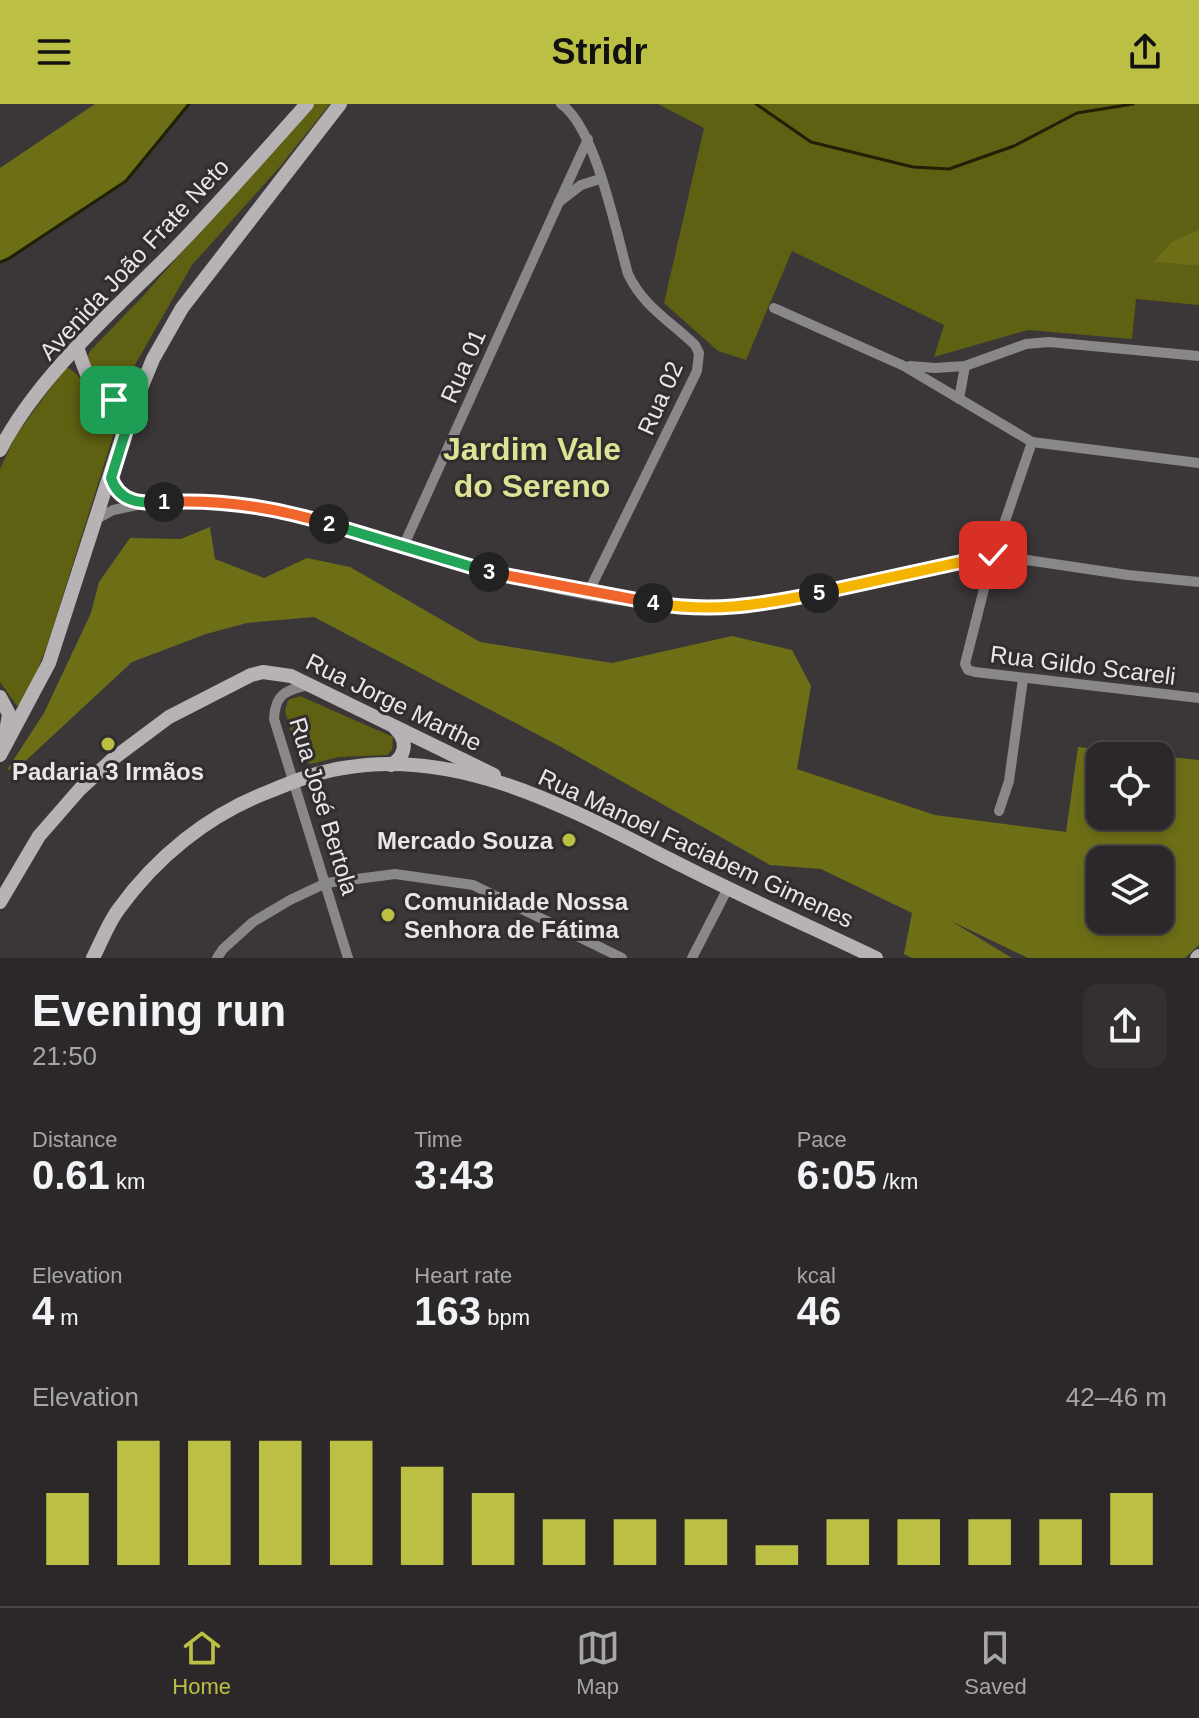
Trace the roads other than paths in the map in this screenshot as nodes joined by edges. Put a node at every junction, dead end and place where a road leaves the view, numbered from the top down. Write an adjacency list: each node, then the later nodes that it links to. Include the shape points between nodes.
1 (307, 104): 8 (street, Avenida João Frate Neto)
2 (340, 104): 13 (street, via 182,308)
3 (561, 104): 4 (street, Rua 02)
4 (588, 139): 5 (street, Rua 02); 6 (street, Rua 01)
5 (600, 179): 6 (street, via 581,185); 25 (street, Rua 02, via 635,290 695,345 699,362)
6 (559, 202): 20 (street, Rua 01)
7 (774, 308): 10 (street)
8 (77, 347): 13 (street, via 88,381 114,400); 15 (street, Avenida João Frate Neto)
9 (1199, 356): 11 (street, via 1049,342 1026,344)
10 (904, 366): 11 (street); 12 (street)
11 (965, 366): 12 (street)
12 (959, 399): 14 (street)
13 (135, 401): 17 (street)
14 (1032, 442): 16 (street); 21 (street)
15 (0, 450)
16 (1199, 463)
17 (111, 478): 18 (street, via 118,492); 19 (street)
18 (142, 504): 19 (street); 20 (street, via 260,506)
19 (97, 519): 31 (street, via 49,663)
20 (403, 547): 25 (street, via 505,577)
21 (993, 555): 22 (street); 23 (street); 24 (street)
22 (958, 563): 23 (street); 25 (street, via 733,609 676,607)
23 (986, 580): 26 (street, Rua Gildo Scareli, via 965,664 975,672)
24 (1199, 582)
25 (588, 593)
26 (1023, 679): 29 (street, Rua Gildo Scareli); 35 (street, via 1009,781)
27 (308, 685): 30 (street, Rua Jorge Marthe); 33 (street, Rua José Bertola, via 280,695 274,713); 38 (street, Rua Jorge Marthe, via 263,672 169,717 80,789 39,836)
28 (0, 697): 31 (street, via 9,714)
29 (1199, 698)
30 (394, 726): 32 (street, via 404,747 401,758); 34 (street, Rua Jorge Marthe)
31 (1, 752)
32 (391, 765): 33 (street, Rua Manoel Faciabem Gimenes, via 343,768); 34 (street, Rua Manoel Faciabem Gimenes, via 448,770)
33 (295, 781): 36 (street, Rua José Bertola); 39 (street, Rua Manoel Faciabem Gimenes, via 243,802 160,859 117,912)
34 (523, 790): 37 (street, Rua Manoel Faciabem Gimenes)
35 (999, 811)
36 (326, 883): 40 (street, via 253,922); 41 (street, Rua José Bertola); 42 (street, via 395,874 473,885)
37 (728, 888): 43 (street); 44 (street, Rua Manoel Faciabem Gimenes)
38 (0, 902)
39 (93, 958)
40 (217, 958)
41 (348, 958)
42 (622, 958)
43 (692, 958)
44 (876, 958)

